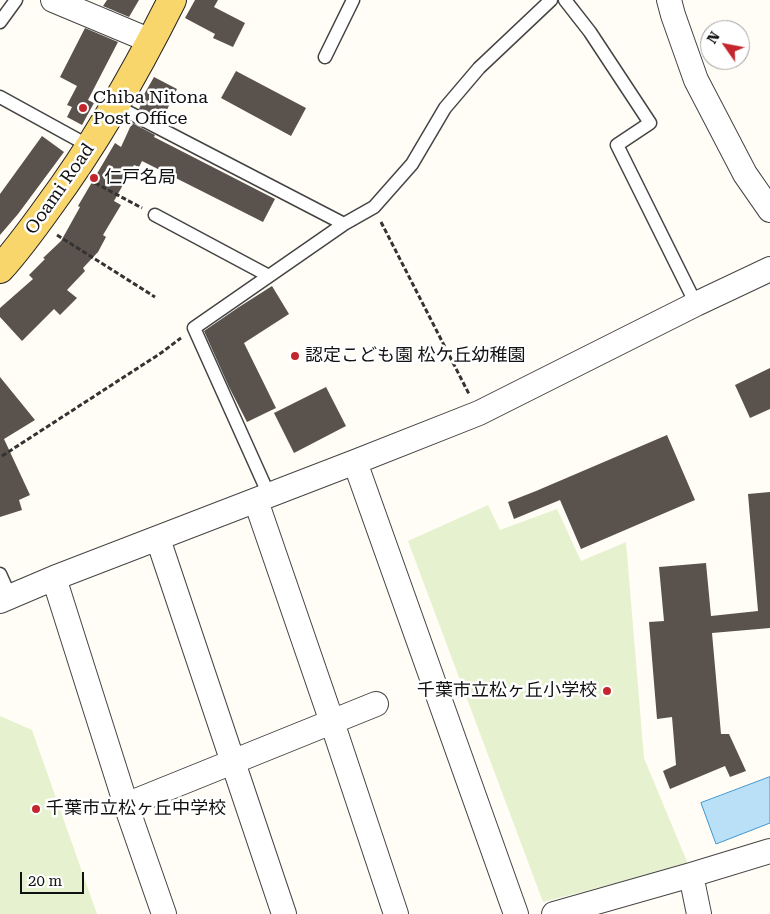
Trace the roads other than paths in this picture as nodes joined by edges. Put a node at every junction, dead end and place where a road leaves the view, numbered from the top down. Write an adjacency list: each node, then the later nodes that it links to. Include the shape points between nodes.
1 (16, 0): 8 (lane)
2 (53, 0): 9 (street)
3 (172, 0): 9 (main road, Ooami Road)
4 (353, 0): 10 (lane)
5 (550, 0): 16 (lane, via 479,68 445,108 412,164 374,207)
6 (565, 0): 20 (lane, via 590,32 650,124 617,145)
7 (669, 0): 14 (street, via 696,80 745,174)
8 (0, 22)
9 (151, 41): 13 (main road, Ooami Road)
10 (325, 57)
11 (0, 97): 13 (lane)
12 (126, 111): 16 (lane)
13 (91, 147): 17 (main road, Ooami Road)
14 (770, 210)
15 (155, 215): 19 (lane)
16 (344, 224): 19 (lane)
17 (0, 269)
18 (770, 269): 20 (street)
19 (269, 276): 22 (lane, via 194,328)
20 (696, 304): 21 (street, via 479,413)
21 (355, 462): 22 (street); 36 (street)
22 (262, 498): 23 (street); 28 (street)
23 (158, 539): 25 (street); 29 (street)
24 (0, 574): 26 (lane)
25 (54, 578): 26 (street); 30 (street)
26 (5, 599)
27 (376, 704): 28 (street)
28 (332, 722): 29 (street); 35 (street)
29 (233, 762): 30 (street); 34 (street)
30 (126, 804): 33 (street)
31 (770, 851): 32 (street)
32 (691, 875): 37 (street); 38 (street)
33 (164, 914)
34 (284, 914)
35 (396, 914)
36 (516, 914)
37 (554, 914)
38 (699, 914)

